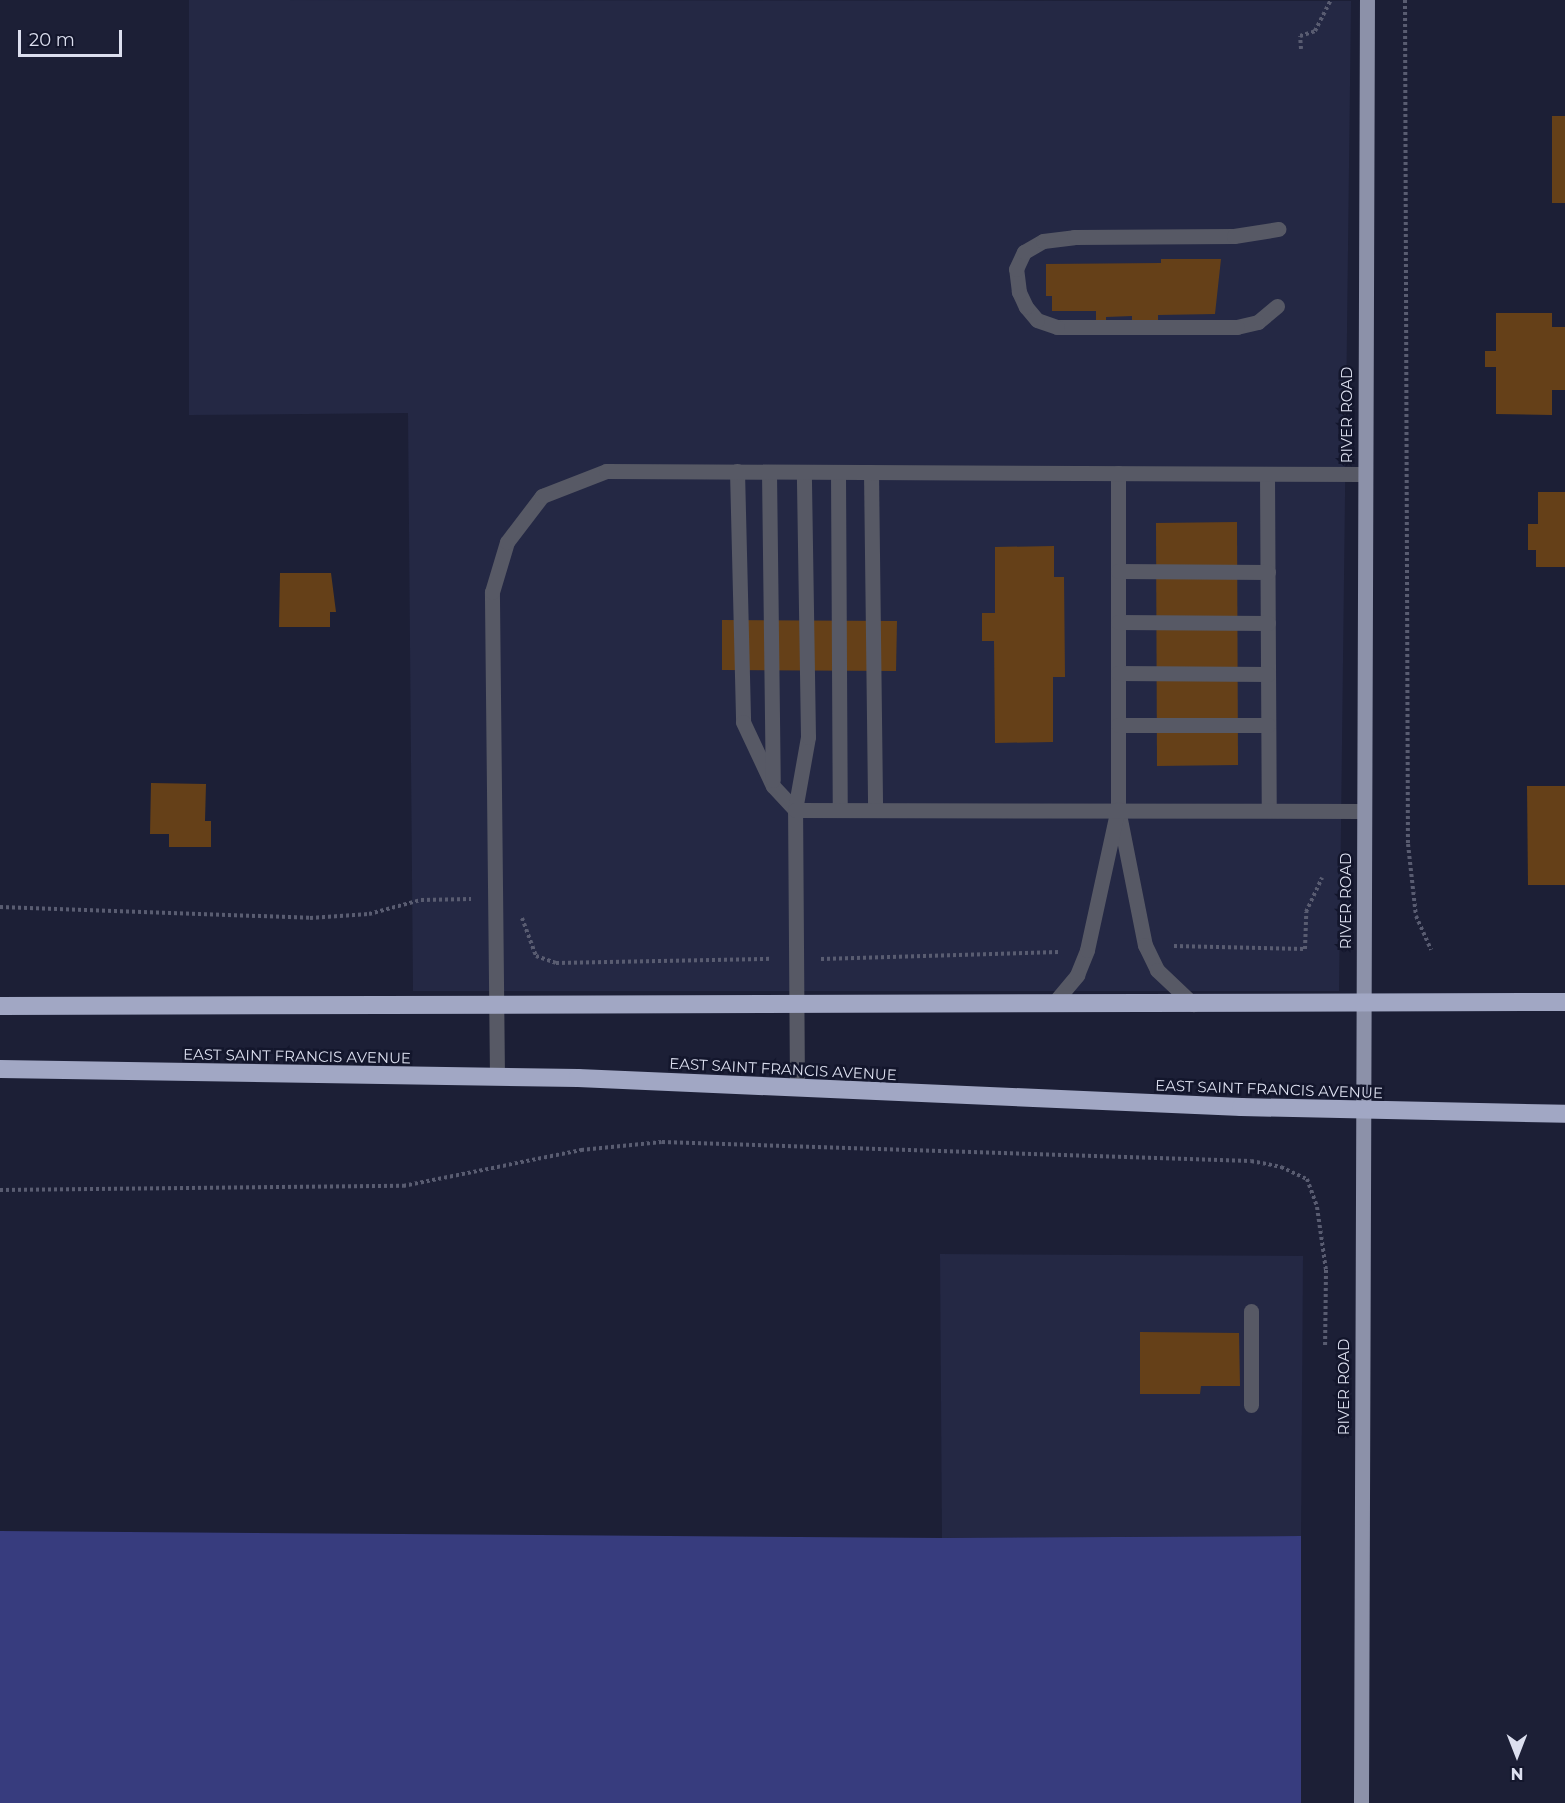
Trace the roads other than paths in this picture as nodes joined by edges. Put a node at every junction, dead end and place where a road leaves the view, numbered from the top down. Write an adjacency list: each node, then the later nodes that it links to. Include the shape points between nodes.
1 (1367, 0): 11 (main road, RIVER ROAD)
2 (1278, 229): 3 (lane, via 1234,236 1074,237 1043,241 1024,252 1016,269 1026,308 1036,320 1057,327 1237,327 1258,322)
3 (1277, 306)
4 (737, 471): 5 (lane); 20 (lane, via 742,722); 33 (lane, via 606,471 542,496 507,542 492,592)
5 (769, 472): 6 (lane); 20 (lane)
6 (804, 472): 7 (lane); 22 (lane, via 808,737)
7 (838, 472): 8 (lane); 23 (lane)
8 (871, 472): 9 (lane); 24 (lane)
9 (1118, 473): 10 (lane); 12 (lane)
10 (1267, 474): 11 (lane); 13 (lane)
11 (1365, 474): 26 (main road, RIVER ROAD)
12 (1118, 571): 13 (lane); 14 (lane)
13 (1268, 572): 15 (lane)
14 (1118, 622): 15 (lane); 16 (lane)
15 (1268, 622): 17 (lane)
16 (1118, 673): 17 (lane); 18 (lane)
17 (1268, 675): 19 (lane)
18 (1118, 725): 19 (lane); 21 (lane)
19 (1268, 725): 25 (lane)
20 (773, 786): 22 (lane)
21 (1118, 809): 24 (lane); 25 (lane); 28 (lane, via 1087,950 1077,975); 29 (lane, via 1145,945 1157,970)
22 (795, 810): 23 (lane); 32 (lane)
23 (840, 810): 24 (lane)
24 (874, 810)
25 (1269, 810): 26 (lane)
26 (1364, 811): 30 (main road, RIVER ROAD)
27 (1565, 1002): 30 (highway)
28 (1053, 1004): 29 (highway); 32 (highway)
29 (1193, 1004): 30 (highway)
30 (1363, 1005): 37 (main road, RIVER ROAD)
31 (0, 1006): 33 (highway)
32 (796, 1006): 33 (highway); 36 (lane)
33 (497, 1007): 35 (lane)
34 (0, 1069): 35 (highway, EAST SAINT FRANCIS AVENUE)
35 (497, 1077): 36 (highway, EAST SAINT FRANCIS AVENUE)
36 (797, 1088): 37 (highway, EAST SAINT FRANCIS AVENUE)
37 (1364, 1111): 38 (highway, EAST SAINT FRANCIS AVENUE); 41 (main road, RIVER ROAD)
38 (1565, 1114)
39 (1251, 1311): 40 (lane)
40 (1251, 1405)
41 (1361, 1803)

